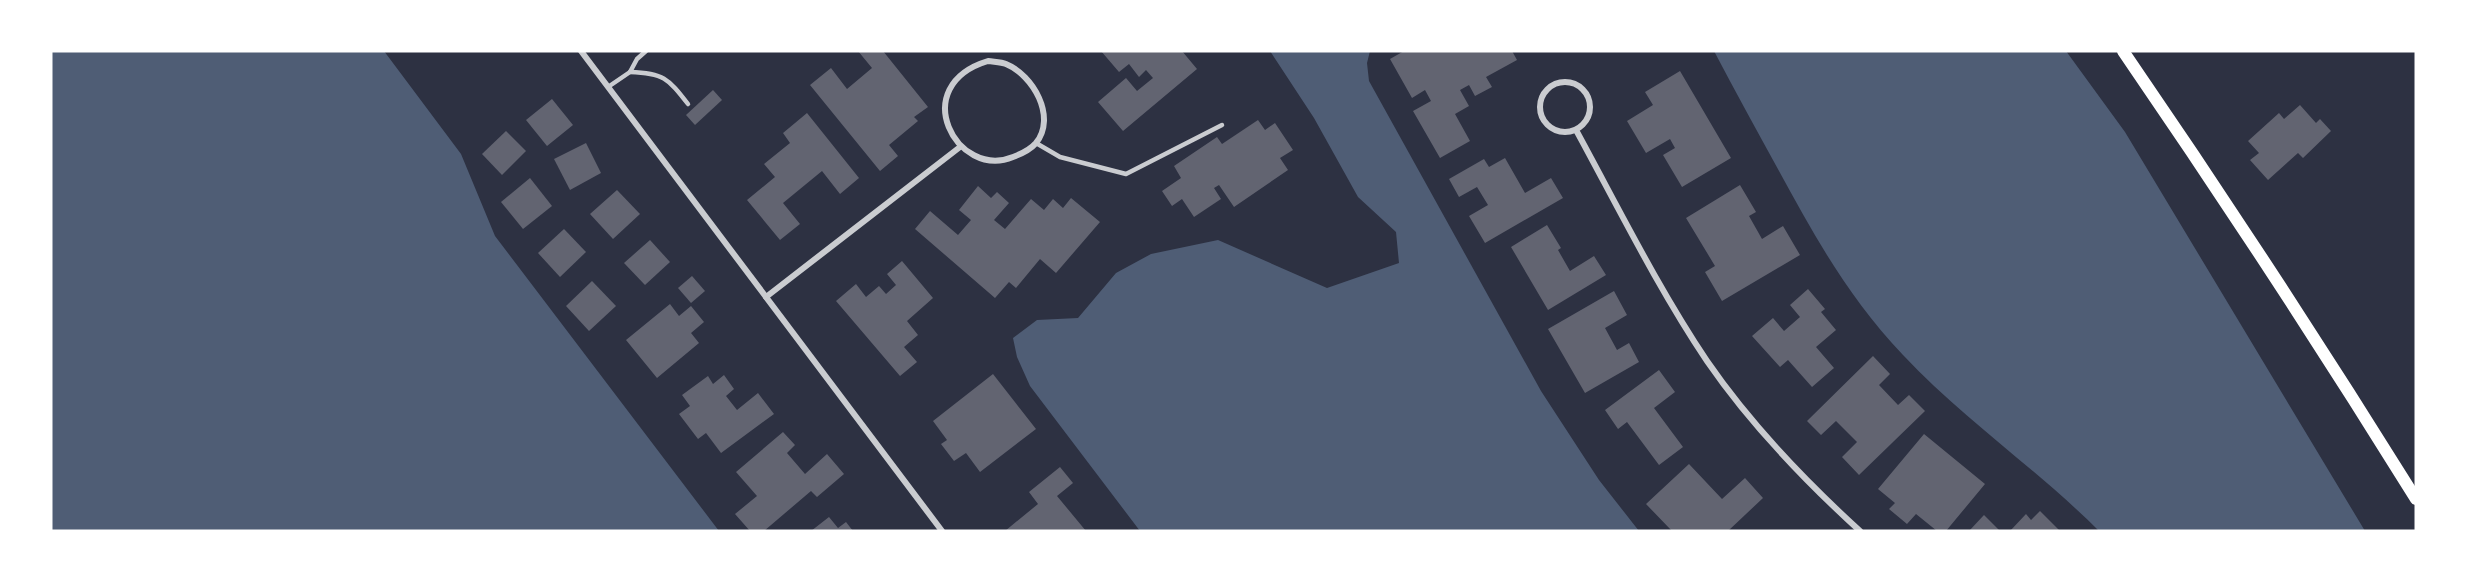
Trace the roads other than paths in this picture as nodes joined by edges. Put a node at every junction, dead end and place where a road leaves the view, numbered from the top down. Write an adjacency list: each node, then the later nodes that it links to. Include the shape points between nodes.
1 (581, 51): 5 (street)
2 (646, 51): 4 (lane)
3 (2123, 51): 12 (main road, via 2294,307)
4 (630, 72): 5 (lane); 6 (lane, via 665,77)
5 (608, 87): 11 (street)
6 (688, 104)
7 (1222, 124): 9 (lane, via 1126,174 1060,157)
8 (1576, 130): 8 (street, via 1590,110 1586,94 1574,83 1557,83 1540,101 1541,117 1552,130); 14 (street, via 1708,363 1758,428 1808,483)
9 (1036, 142): 10 (street, via 1023,153 991,161); 10 (street, via 1044,127 1044,111 1038,96 1017,71 1005,63 988,61 972,66 948,89 944,105)
10 (960, 147): 11 (street)
11 (766, 297): 13 (street)
12 (2416, 500)
13 (942, 531)
14 (1860, 531)

